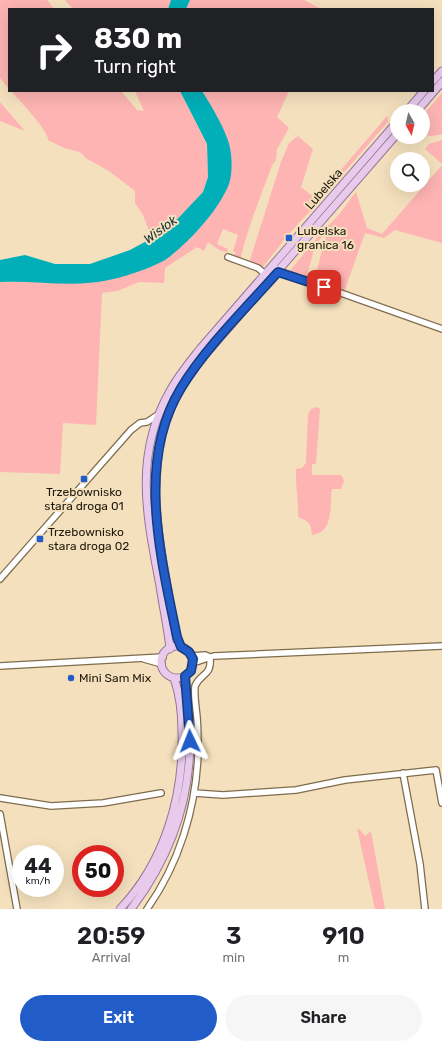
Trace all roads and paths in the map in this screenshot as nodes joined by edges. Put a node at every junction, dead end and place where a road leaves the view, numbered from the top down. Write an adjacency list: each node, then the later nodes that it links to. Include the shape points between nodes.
1 (442, 71): 2 (main road)
2 (434, 80)
3 (442, 82): 4 (main road)
4 (434, 91)
5 (423, 92): 7 (main road)
6 (433, 92): 8 (main road)
7 (413, 104)
8 (423, 104)
9 (390, 130): 12 (main road, Lubelska)
10 (390, 142): 13 (main road, Lubelska)
11 (228, 257): 12 (street)
12 (268, 270): 13 (street, via 276,269); 15 (main road, Lubelska, via 186,367)
13 (278, 272): 14 (street); 19 (main road, Lubelska, via 203,357 181,389 162,433)
14 (442, 329)
15 (159, 413): 16 (street); 17 (main road, Lubelska)
16 (147, 422): 17 (street); 20 (street, via 138,424 131,430)
17 (153, 431): 18 (main road, Lubelska)
18 (145, 488): 19 (main road, via 152,493); 23 (main road, Lubelska)
19 (156, 488): 22 (main road, Lubelska, via 160,546 175,629)
20 (0, 579)
21 (442, 646): 24 (street)
22 (181, 647): 23 (main road); 25 (main road, via 186,649)
23 (170, 649): 26 (main road)
24 (210, 657): 25 (street); 32 (street, via 210,670 195,686 198,754)
25 (192, 659): 28 (main road, via 191,671)
26 (162, 660): 27 (street); 29 (main road, via 166,673)
27 (0, 666)
28 (185, 676): 29 (main road); 38 (main road, via 190,755 181,811 160,866)
29 (174, 678): 37 (main road, via 180,709 182,745 181,773 174,808 153,863)
30 (403, 773): 32 (street, via 345,780 296,790 223,795); 34 (street, via 436,770); 40 (street, via 420,864)
31 (161, 793): 33 (street, via 103,803 51,806)
32 (194, 793): 39 (street, via 175,860)
33 (0, 798)
34 (442, 803)
35 (0, 814): 36 (street)
36 (17, 909)
37 (120, 909)
38 (131, 909)
39 (147, 909)
40 (425, 909)

